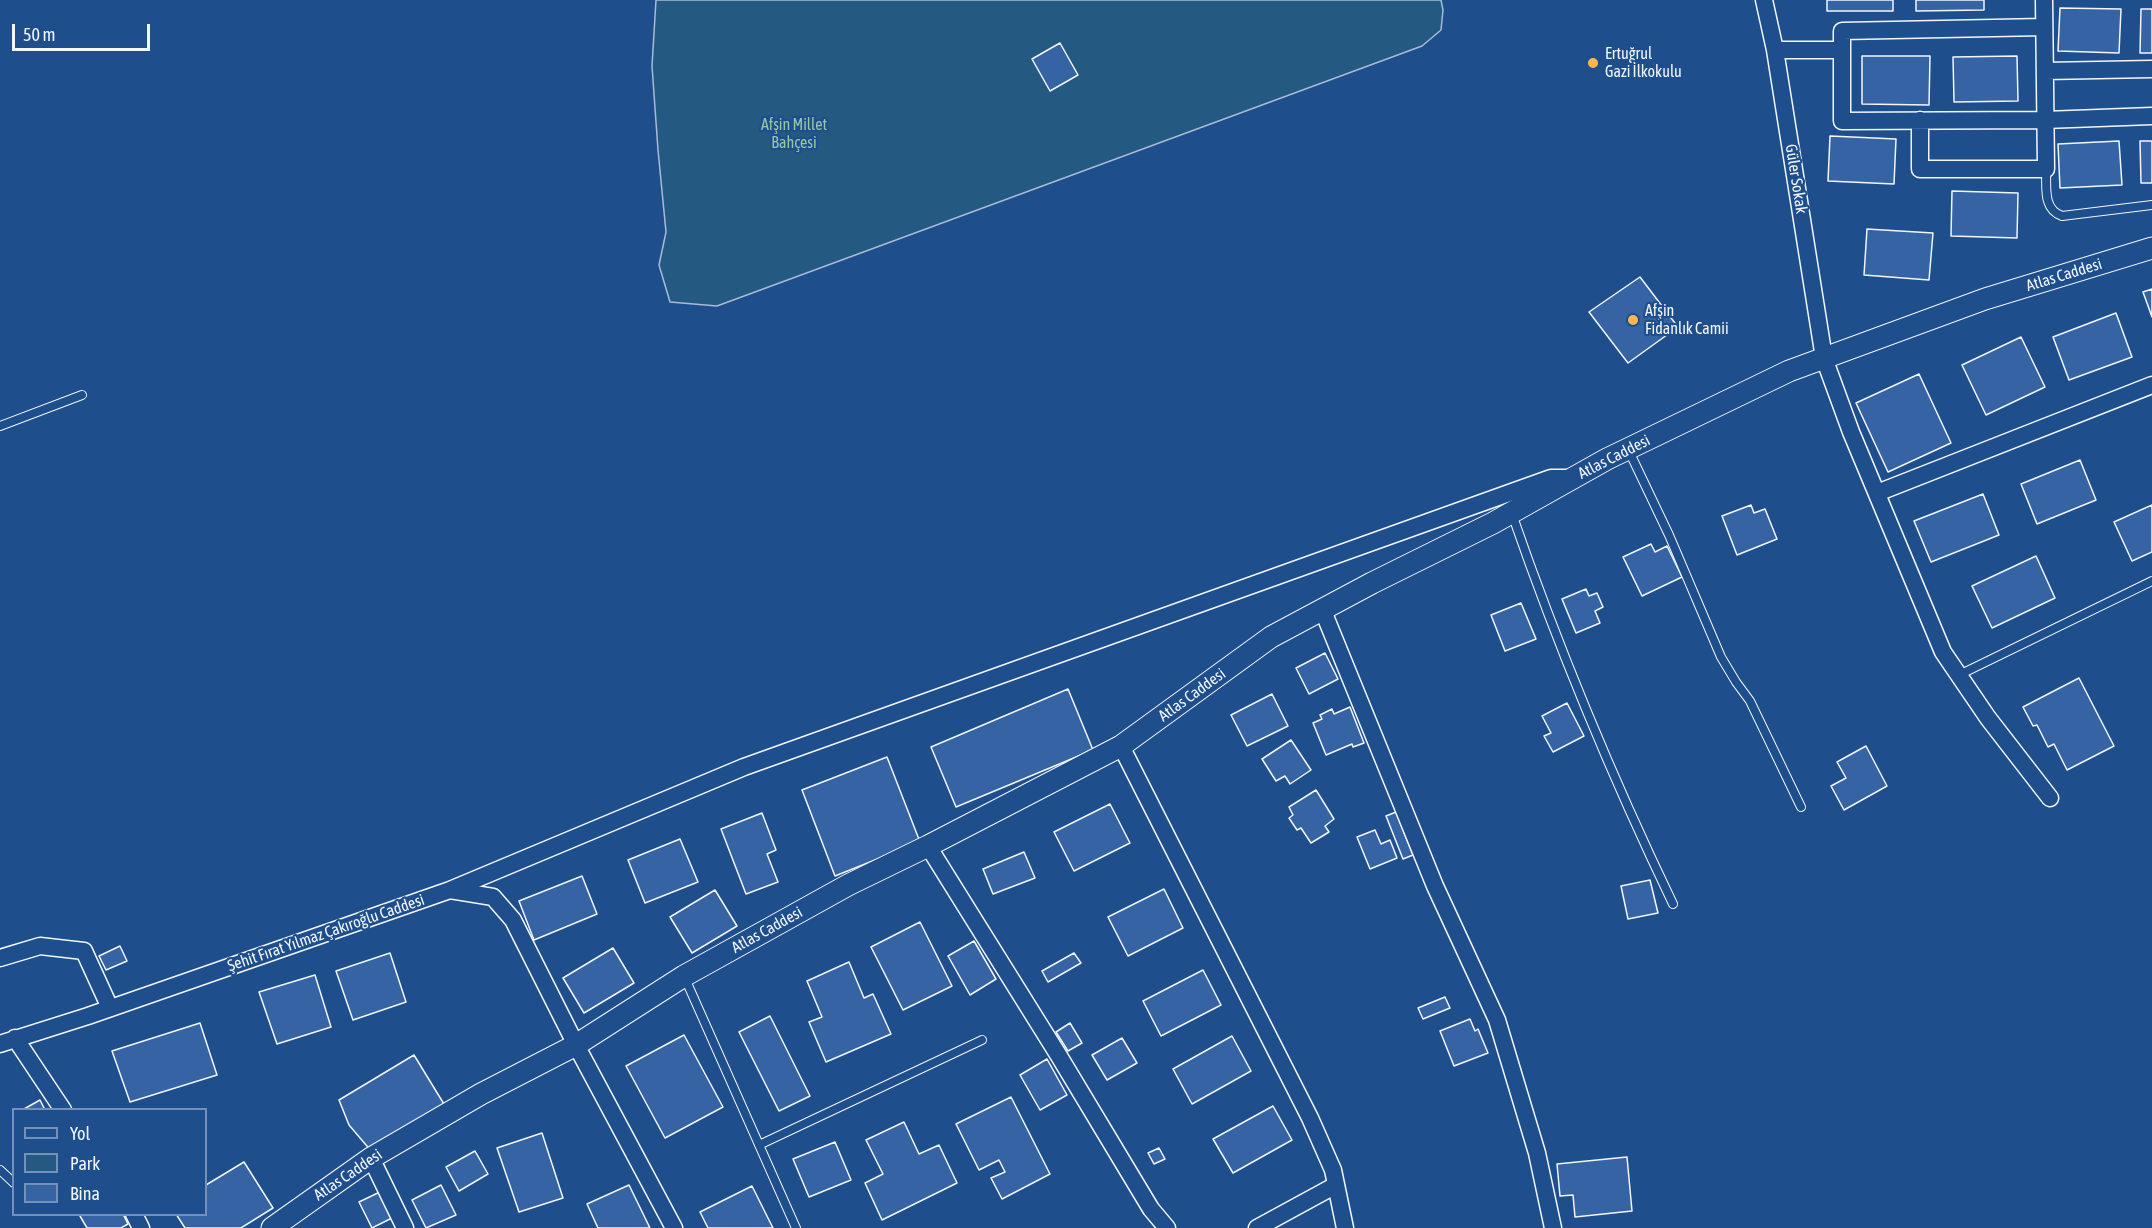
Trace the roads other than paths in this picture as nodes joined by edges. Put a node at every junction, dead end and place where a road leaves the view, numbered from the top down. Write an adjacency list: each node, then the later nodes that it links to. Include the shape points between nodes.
1 (1764, 0): 4 (street, Güler Sokak)
2 (2044, 0): 3 (street)
3 (2044, 27): 5 (street, via 1842,31); 7 (street)
4 (1775, 50): 5 (street); 14 (street, Güler Sokak)
5 (1842, 50): 9 (street, via 1842,121)
6 (2152, 69): 7 (street)
7 (2045, 71): 10 (street)
8 (2152, 116): 10 (street)
9 (1920, 120): 10 (street); 11 (street, via 1920,169)
10 (2045, 120): 11 (street)
11 (2046, 169): 12 (lane, via 2047,200 2053,211 2062,216)
12 (2152, 205)
13 (2152, 248): 14 (street, Atlas Caddesi, via 1985,298)
14 (1824, 358): 18 (street, Atlas Caddesi); 20 (street, Güler Sokak)
15 (2152, 385): 20 (street)
16 (82, 395): 17 (lane)
17 (0, 426)
18 (1628, 448): 19 (street, Atlas Caddesi); 27 (lane, via 1721,657 1750,701)
19 (1573, 478): 21 (street, Atlas Caddesi); 29 (street, via 1551,478 744,767)
20 (1877, 494): 24 (street, Güler Sokak, via 1943,652)
21 (1512, 513): 23 (street, Atlas Caddesi); 30 (lane, via 1598,739)
22 (2152, 580): 24 (lane)
23 (1323, 611): 25 (street, Atlas Caddesi, via 1271,637); 50 (street, via 1435,886 1497,1020 1537,1153)
24 (1959, 675): 26 (street, Güler Sokak)
25 (1121, 746): 28 (street, Atlas Caddesi); 42 (street, via 1310,1118)
26 (2050, 798)
27 (1802, 807)
28 (928, 846): 32 (street, Atlas Caddesi, via 848,885); 47 (street, via 1151,1209)
29 (450, 890): 33 (street, Şehit Fırat Yılmaz Çakıroğlu Caddesi); 36 (street, Şehit Fırat Yılmaz Çakıroğlu Caddesi, via 493,897 513,920)
30 (1673, 904)
31 (0, 958): 33 (street, via 40,946 84,951)
32 (684, 976): 36 (street, Atlas Caddesi); 38 (lane)
33 (110, 1008): 35 (street, Şehit Fırat Yılmaz Çakıroğlu Caddesi)
34 (982, 1040): 38 (lane)
35 (8, 1041): 37 (street)
36 (576, 1044): 39 (street, Atlas Caddesi); 45 (street, Şehit Fırat Yılmaz Çakıroğlu Caddesi)
37 (61, 1108)
38 (759, 1145): 46 (lane)
39 (371, 1158): 43 (street, Atlas Caddesi); 44 (street)
40 (0, 1170): 41 (lane)
41 (12, 1181)
42 (1336, 1185): 48 (street); 49 (street)
43 (272, 1228)
44 (405, 1228)
45 (674, 1228)
46 (796, 1228)
47 (1167, 1228)
48 (1257, 1228)
49 (1345, 1228)
50 (1553, 1228)

